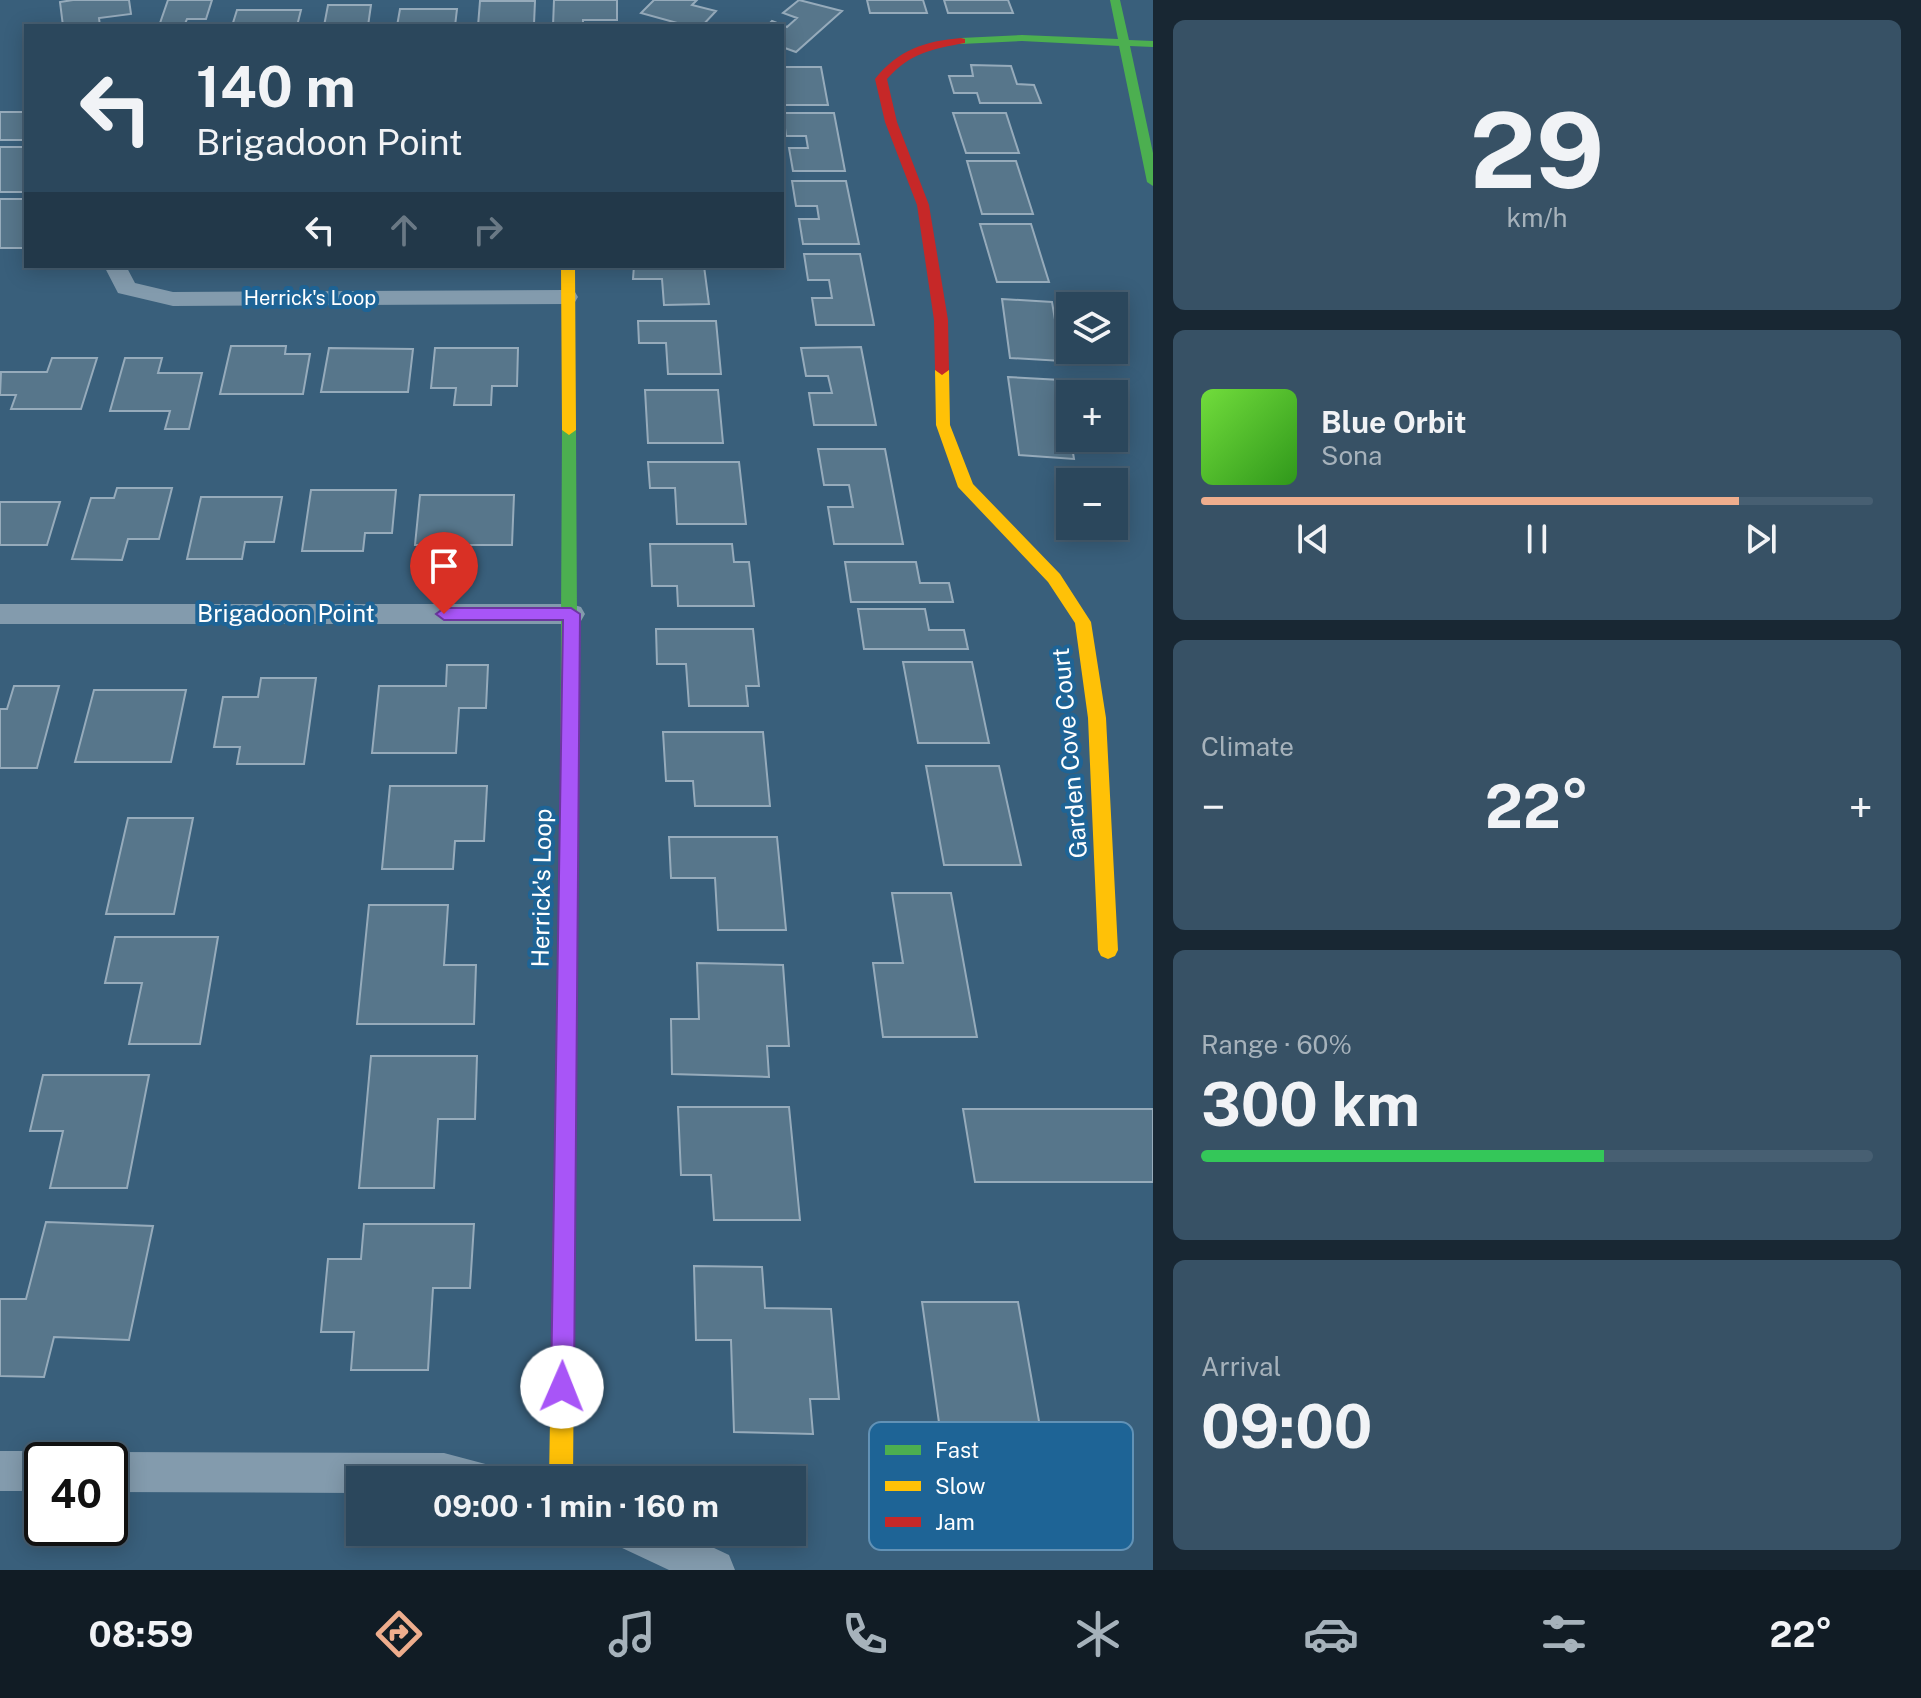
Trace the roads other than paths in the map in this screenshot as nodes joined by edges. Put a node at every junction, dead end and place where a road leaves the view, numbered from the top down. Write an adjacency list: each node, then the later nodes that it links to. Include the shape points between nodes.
1 (1115, 0): 2 (street)
2 (1123, 43): 3 (street, Garden Cove Court); 4 (street); 10 (street, Garden Cove Court, via 980,39 933,44 901,56 881,79 891,122 923,205 941,320 943,425 966,487 1054,578 1083,622 1097,718)
3 (1153, 44)
4 (1153, 182)
5 (116, 268): 7 (street, Herrick's Loop, via 126,288 173,299)
6 (568, 268): 7 (street, Herrick's Loop)
7 (567, 297): 9 (street, Herrick's Loop)
8 (0, 614): 9 (street, Brigadoon Point)
9 (571, 614): 11 (street, Herrick's Loop)
10 (1108, 950)
11 (561, 1466)
12 (0, 1471): 13 (street)
13 (24, 1471)
14 (128, 1472): 15 (street)
15 (346, 1473)
16 (664, 1546): 17 (street)
17 (714, 1570)

